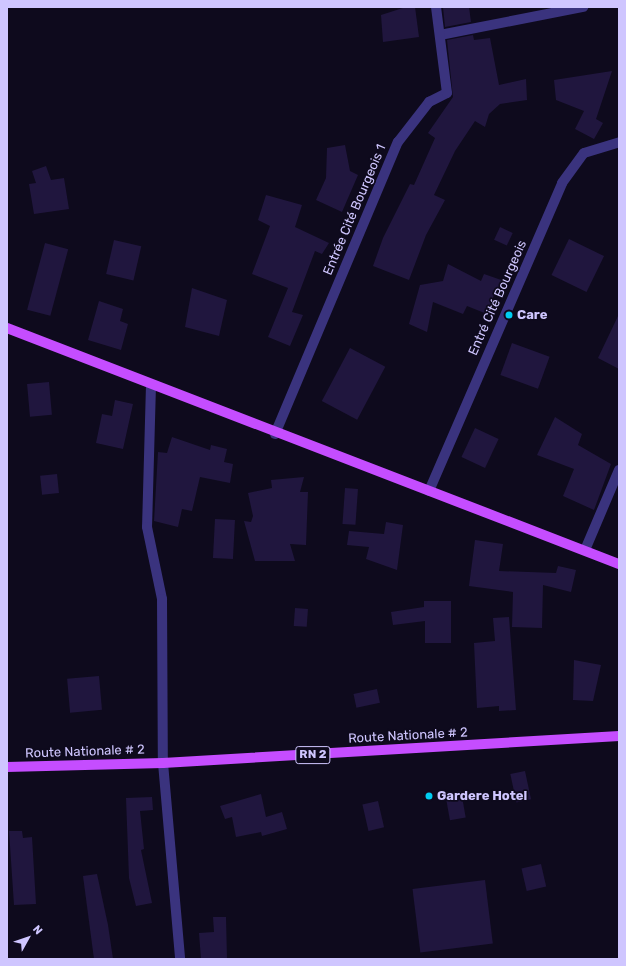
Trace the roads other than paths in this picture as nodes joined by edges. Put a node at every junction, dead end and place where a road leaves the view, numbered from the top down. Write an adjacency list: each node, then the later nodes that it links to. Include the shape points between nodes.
1 (436, 7): 3 (street, Entrée Cité Bourgeois 1)
2 (583, 7): 3 (street)
3 (440, 35): 7 (street, Entrée Cité Bourgeois 1, via 447,93 429,102 398,142)
4 (619, 142): 9 (street, Entré Cité Bourgeois, via 584,153 562,183)
5 (7, 328): 6 (main road)
6 (151, 385): 7 (main road); 13 (street, via 147,527 162,599)
7 (275, 434): 9 (main road)
8 (619, 470): 10 (street)
9 (429, 491): 10 (main road)
10 (585, 550): 11 (main road)
11 (619, 564)
12 (619, 736): 13 (main road, Route Nationale # 2 / RN 2)
13 (163, 763): 14 (main road, Route Nationale # 2 / RN 2); 15 (street)
14 (7, 767)
15 (180, 959)

